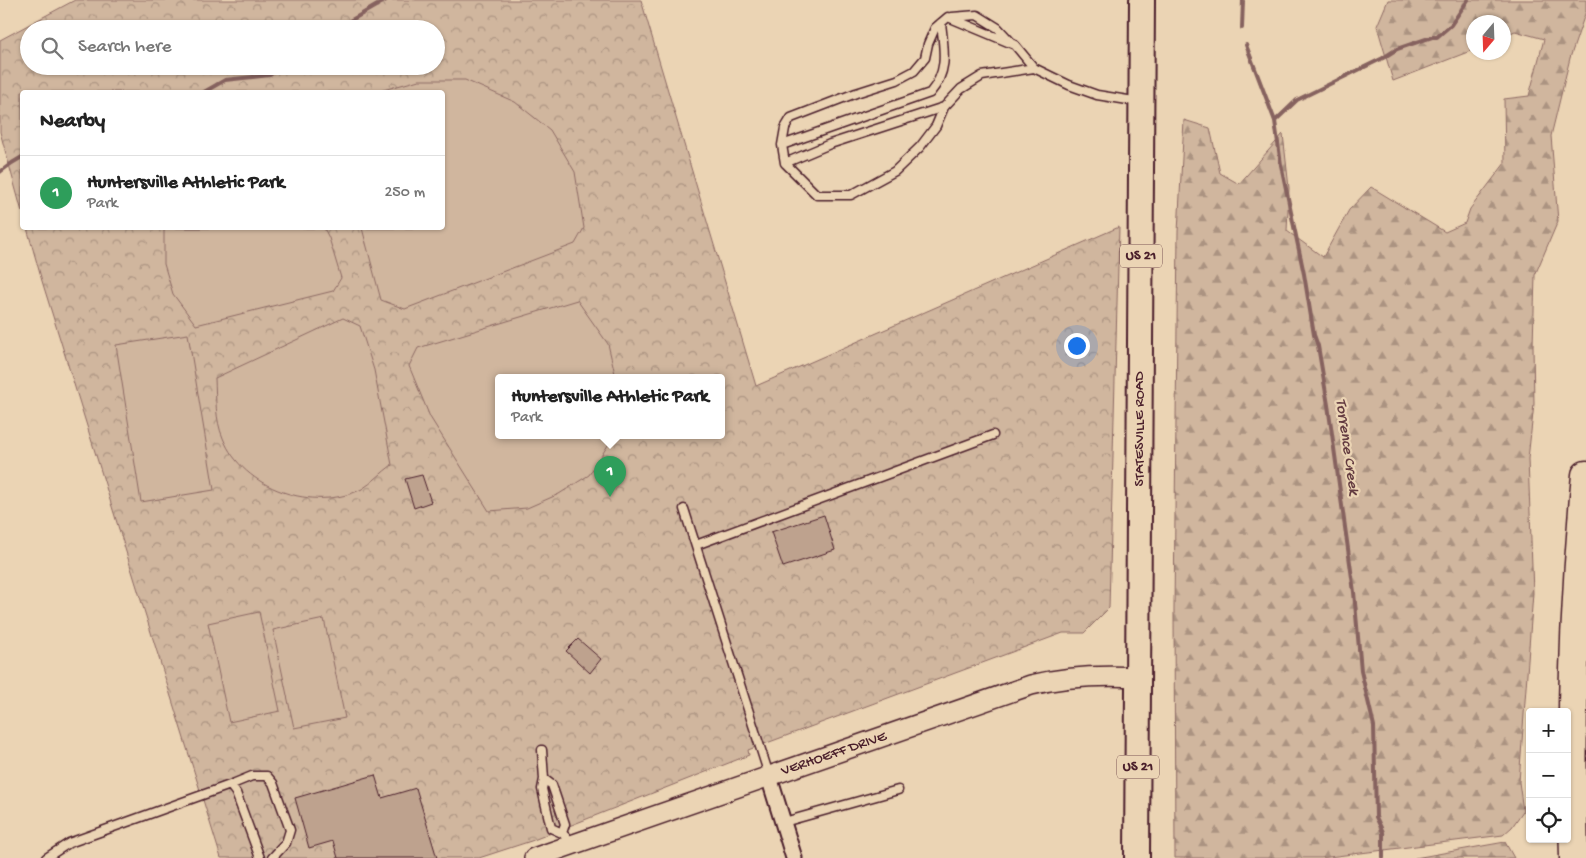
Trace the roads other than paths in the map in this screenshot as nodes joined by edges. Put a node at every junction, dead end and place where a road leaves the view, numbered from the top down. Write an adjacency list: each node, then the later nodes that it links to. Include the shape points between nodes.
1 (1142, 0): 6 (main road, STATESVILLE ROAD / US 21)
2 (948, 17): 3 (lane); 4 (lane); 4 (lane, via 977,15 998,28)
3 (941, 23): 8 (lane, via 935,28 925,58 914,71 791,118 785,128); 8 (lane, via 945,61 930,93)
4 (1015, 45): 5 (lane)
5 (1034, 68): 6 (lane, via 1069,85); 7 (lane, via 982,76 961,89)
6 (1142, 102): 14 (main road, STATESVILLE ROAD / US 21)
7 (944, 107): 9 (lane, via 830,144); 9 (lane, via 936,126 920,147 895,171 851,195 817,195)
8 (782, 145): 9 (lane)
9 (785, 163)
10 (993, 435): 13 (lane)
11 (1586, 475): 28 (highway, via 1576,646)
12 (684, 509): 13 (lane)
13 (696, 545): 16 (lane)
14 (1138, 677): 16 (street, VERHOEFF DRIVE, via 1082,676 1048,680); 27 (main road, STATESVILLE ROAD / US 21)
15 (542, 750): 17 (lane)
16 (769, 777): 20 (street); 21 (street, VERHOEFF DRIVE)
17 (544, 779): 21 (lane, via 552,785); 21 (lane, via 542,789 551,828)
18 (230, 785): 22 (lane, via 68,843); 23 (lane, via 236,793); 24 (lane, via 252,776 267,776 274,783 290,830 286,843)
19 (898, 790): 20 (lane)
20 (784, 822): 26 (street)
21 (567, 839): 25 (street, VERHOEFF DRIVE)
22 (46, 858)
23 (260, 858)
24 (272, 858)
25 (534, 858)
26 (794, 858)
27 (1137, 858)
28 (1574, 858)

